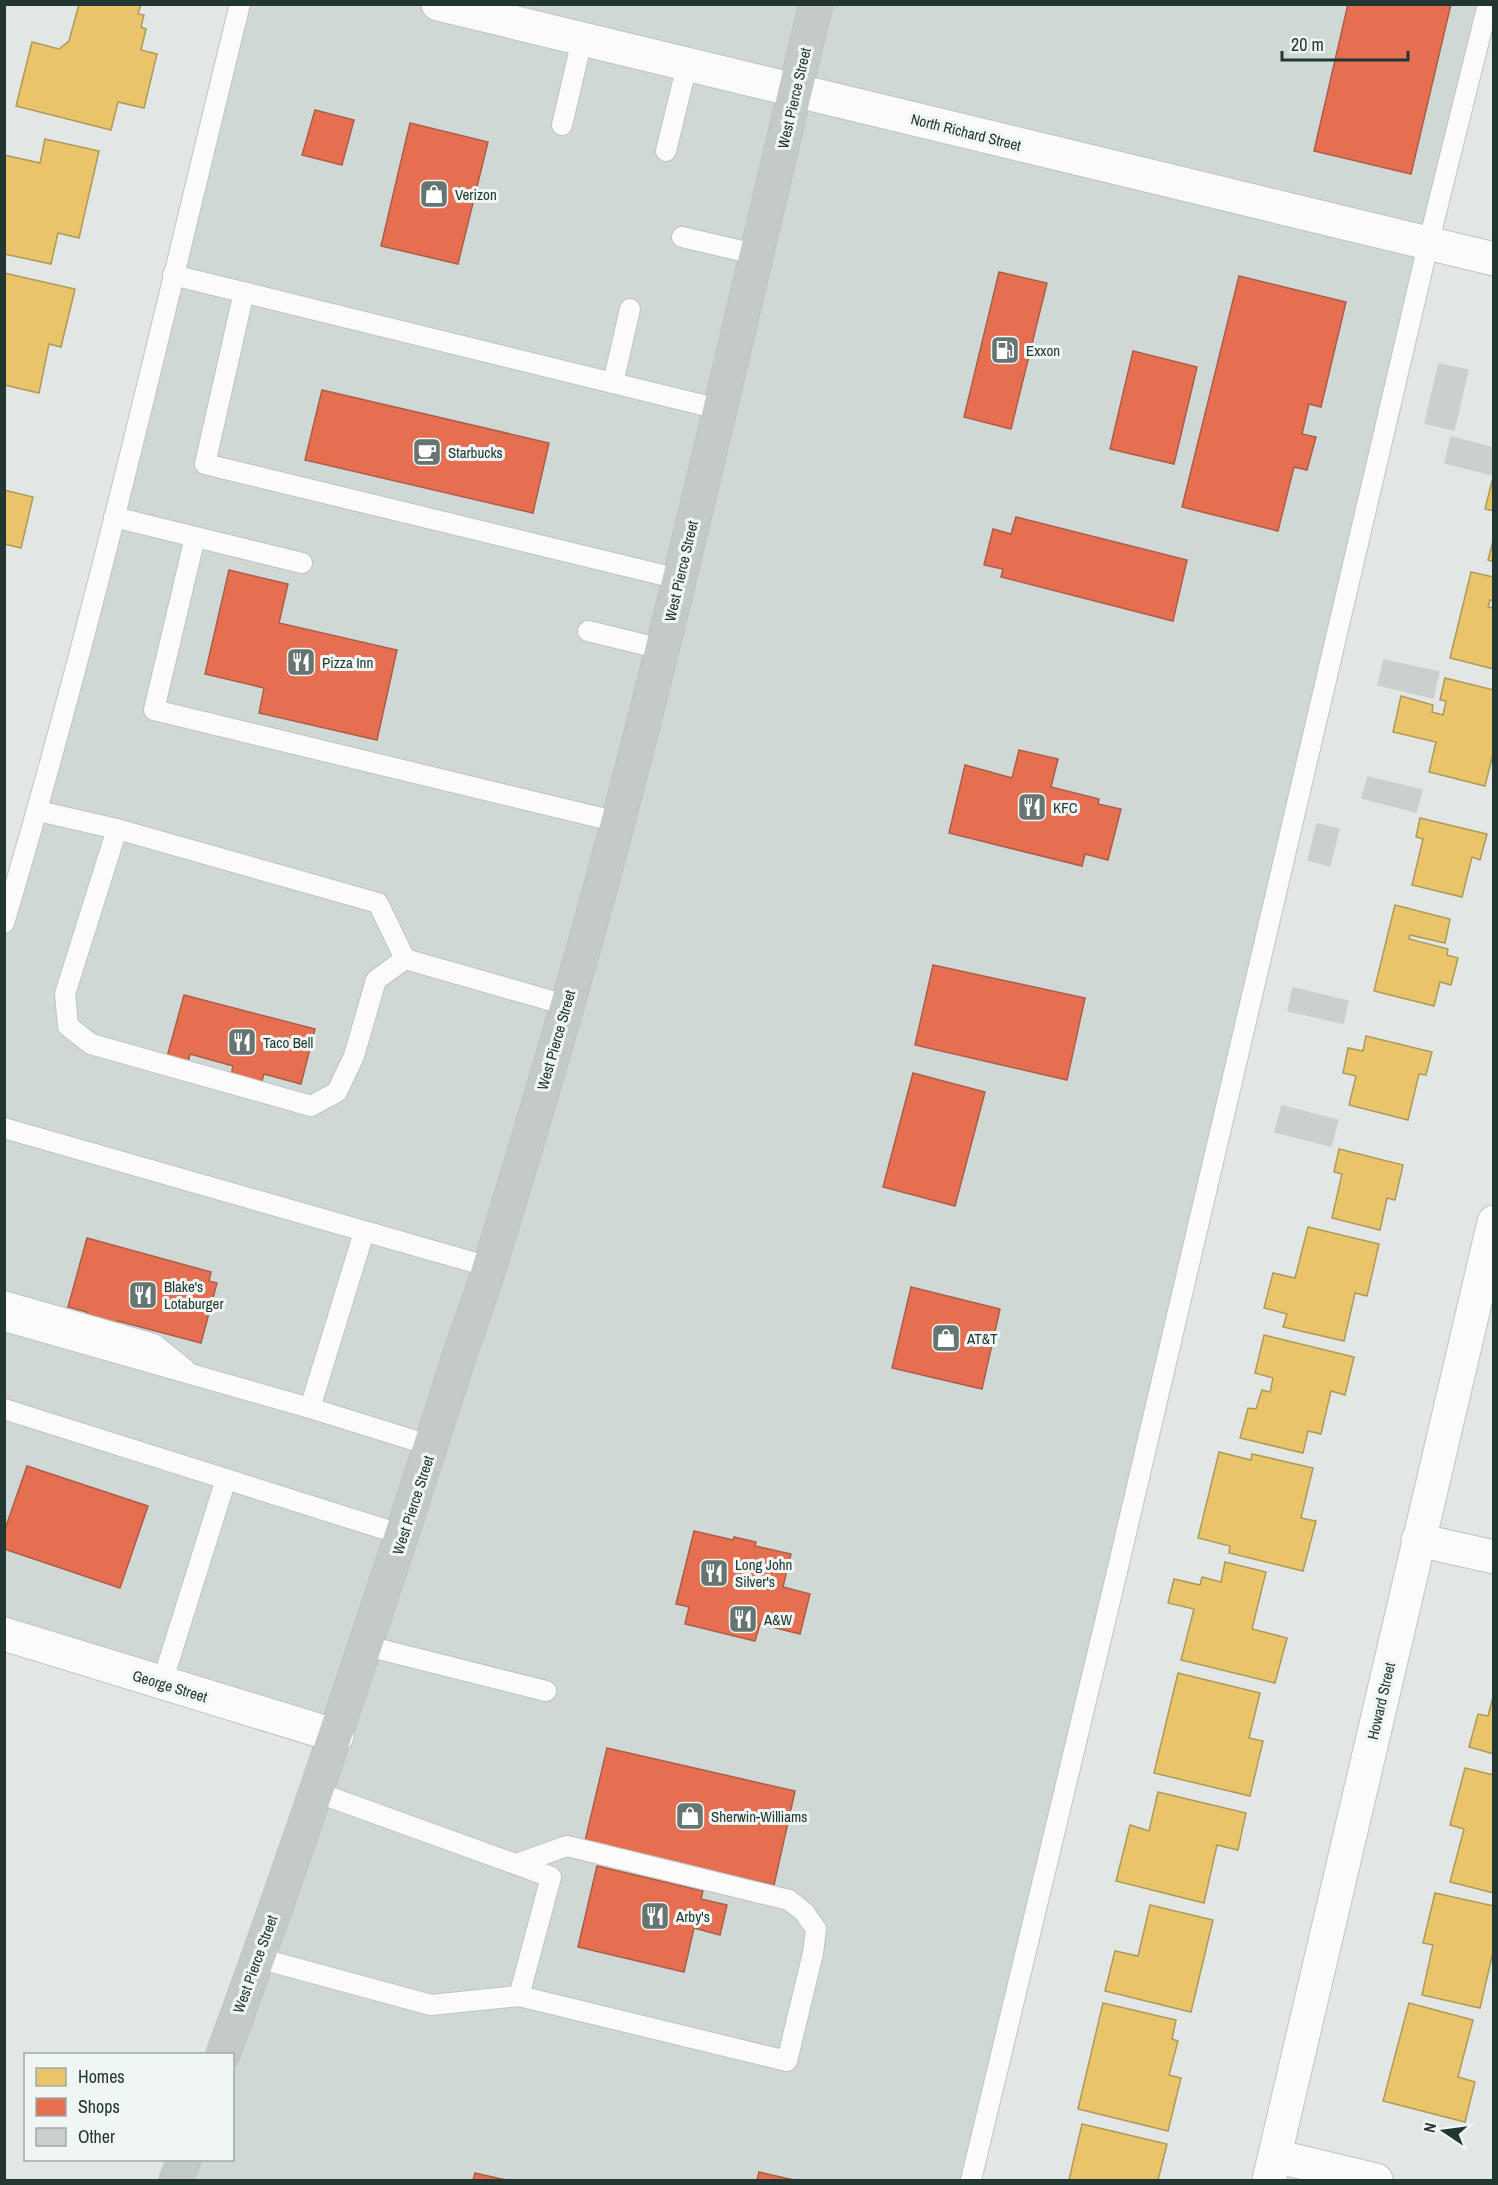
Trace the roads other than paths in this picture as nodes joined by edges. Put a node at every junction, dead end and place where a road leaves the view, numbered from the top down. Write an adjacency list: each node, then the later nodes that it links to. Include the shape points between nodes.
1 (240, 4): 14 (lane)
2 (438, 4): 5 (street, North Richard Street)
3 (816, 4): 7 (highway, West Pierce Street)
4 (1488, 4): 11 (lane)
5 (582, 40): 6 (street, North Richard Street); 8 (lane)
6 (687, 65): 7 (street, North Richard Street); 9 (lane)
7 (795, 90): 11 (street, North Richard Street); 12 (highway, West Pierce Street)
8 (562, 125)
9 (666, 151)
10 (682, 237): 12 (lane)
11 (1428, 245): 13 (street, North Richard Street); 58 (lane)
12 (759, 255): 18 (highway, West Pierce Street)
13 (1494, 259)
14 (173, 275): 15 (lane); 19 (lane)
15 (244, 292): 17 (lane); 22 (lane, via 204,464)
16 (630, 309): 17 (lane)
17 (612, 383): 18 (lane)
18 (719, 410): 22 (highway, West Pierce Street)
19 (114, 517): 20 (lane); 25 (lane)
20 (195, 537): 21 (lane); 26 (lane, via 153,710)
21 (302, 563)
22 (679, 579): 24 (highway, West Pierce Street)
23 (588, 631): 24 (lane)
24 (662, 649): 26 (highway, West Pierce Street)
25 (38, 811): 27 (lane); 28 (lane)
26 (618, 822): 30 (highway, West Pierce Street)
27 (117, 830): 29 (lane, via 378,903); 29 (lane, via 65,994 68,1026 91,1044 311,1106 337,1092 354,1056 375,980)
28 (4, 923)
29 (405, 958): 30 (lane)
30 (566, 1005): 34 (highway, West Pierce Street)
31 (4, 1128): 33 (lane)
32 (1494, 1222): 43 (street, Howard Street)
33 (364, 1232): 34 (lane); 38 (lane)
34 (490, 1267): 40 (highway, West Pierce Street)
35 (4, 1301): 37 (lane, via 153,1344)
36 (4, 1321): 37 (lane)
37 (193, 1376): 38 (lane)
38 (310, 1408): 40 (lane)
39 (4, 1409): 41 (lane)
40 (432, 1446): 42 (highway, West Pierce Street)
41 (226, 1479): 42 (lane); 47 (lane)
42 (403, 1535): 46 (highway, West Pierce Street)
43 (1418, 1540): 44 (street); 56 (street, Howard Street)
44 (1494, 1557)
45 (6, 1637): 47 (street, George Street)
46 (367, 1646): 48 (lane); 49 (highway, West Pierce Street)
47 (162, 1683): 49 (street, George Street)
48 (546, 1691)
49 (337, 1736): 50 (highway, West Pierce Street)
50 (316, 1792): 51 (lane); 52 (highway, West Pierce Street)
51 (516, 1864): 53 (lane, via 551,1877); 53 (lane, via 567,1846 789,1900 816,1929 787,2061)
52 (258, 1958): 53 (lane, via 431,2005); 54 (highway, West Pierce Street)
53 (519, 1996)
54 (224, 2053)
55 (184, 2161): 57 (highway)
56 (1272, 2169): 59 (street)
57 (176, 2181)
58 (971, 2181)
59 (1376, 2181)

